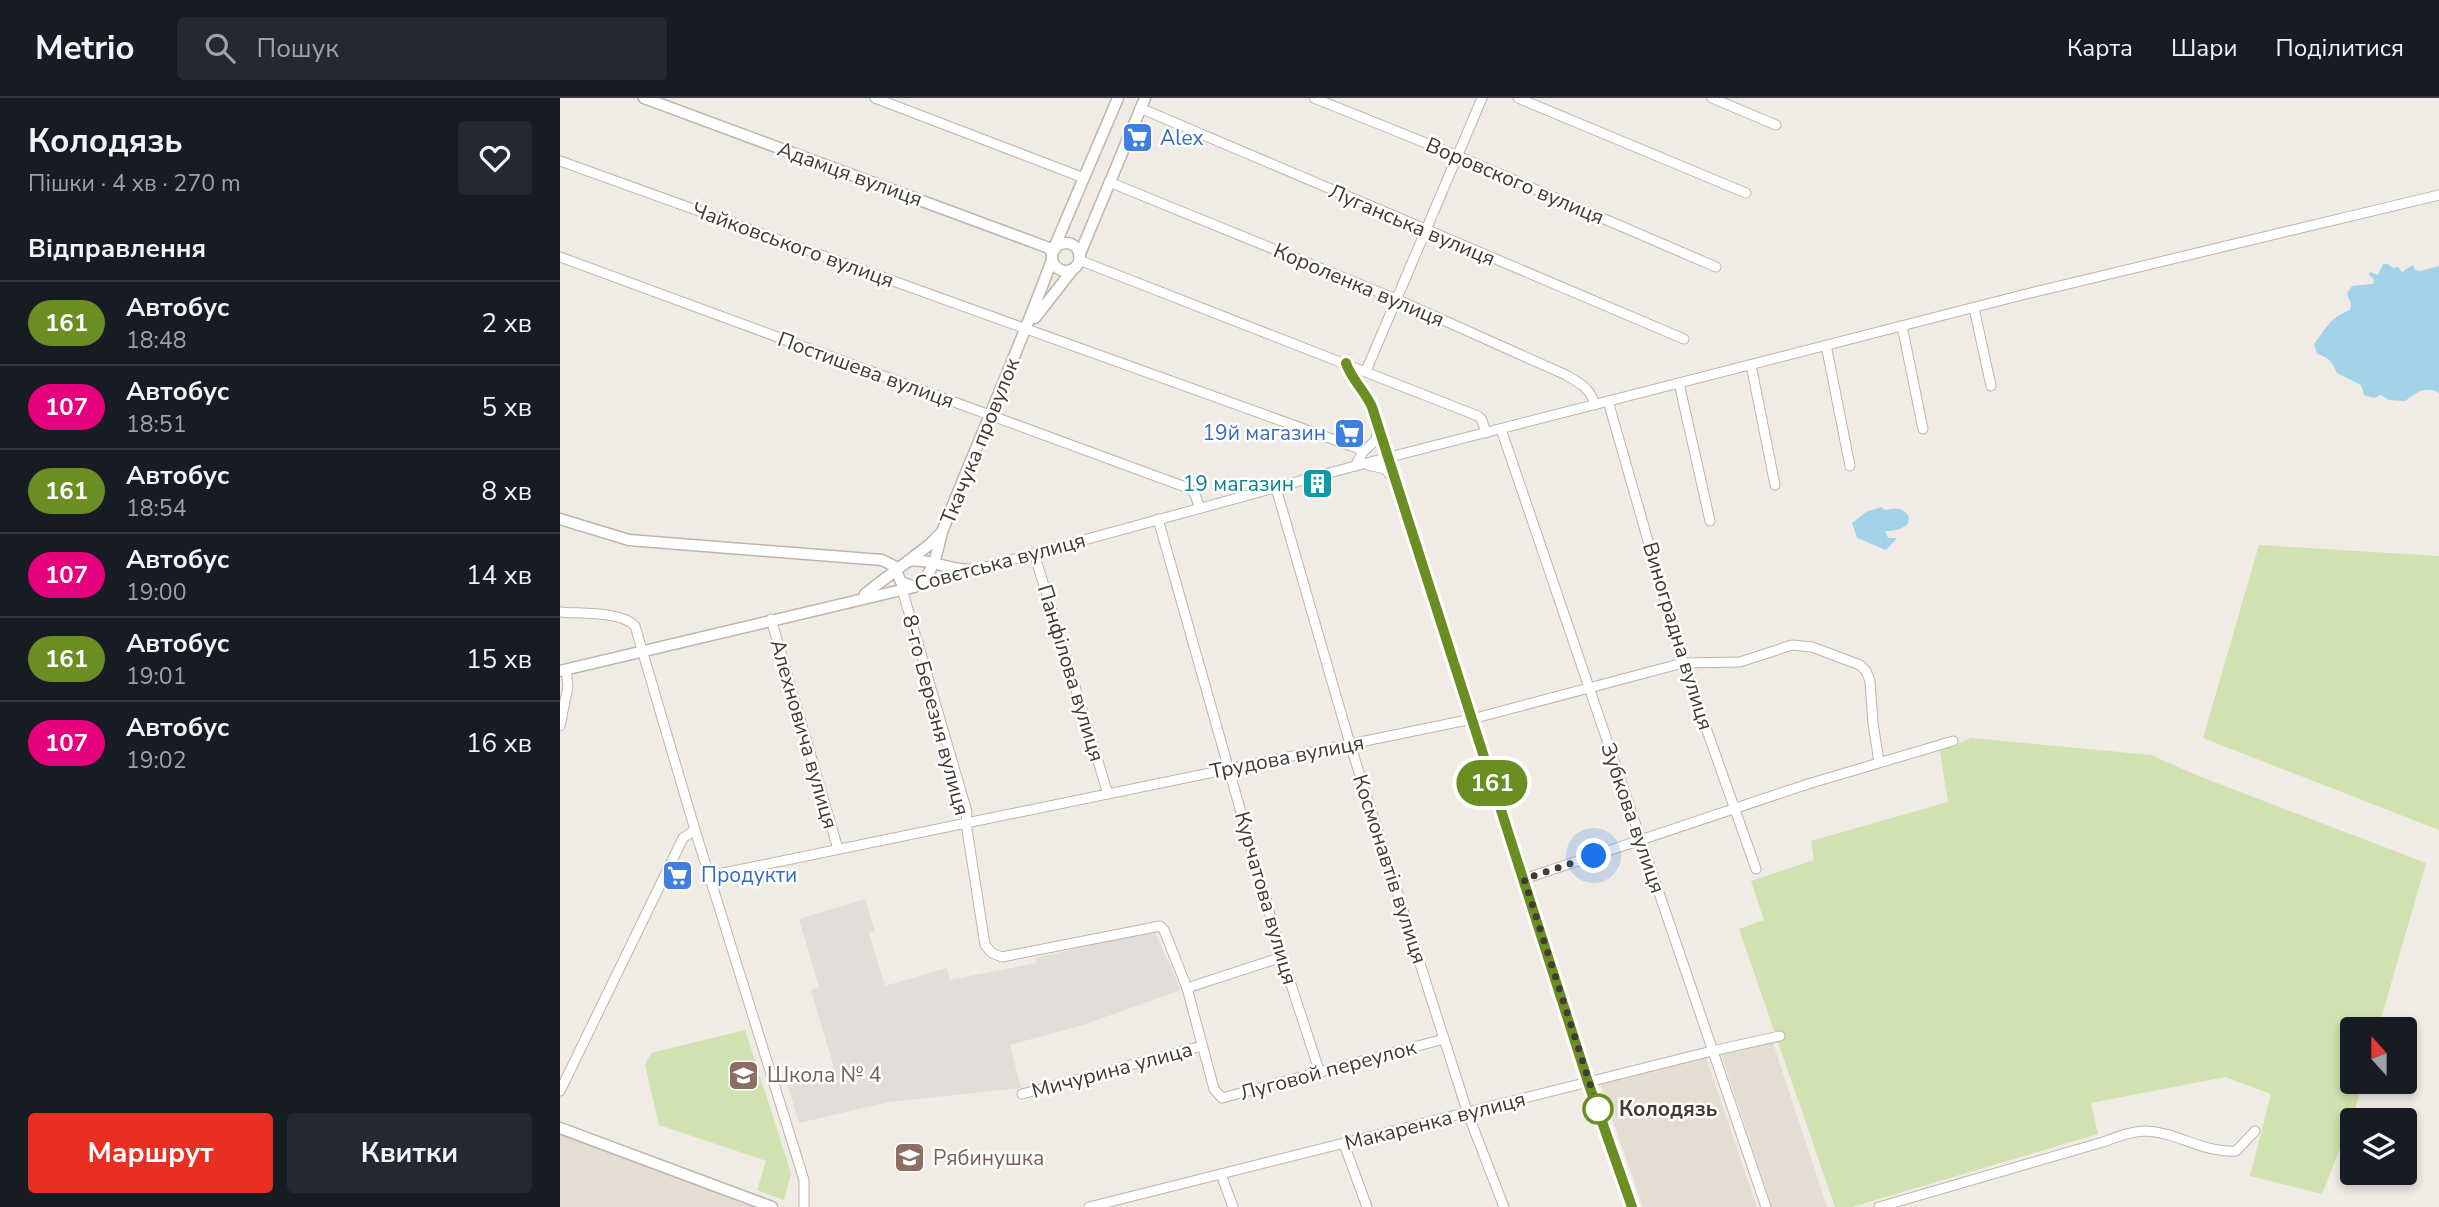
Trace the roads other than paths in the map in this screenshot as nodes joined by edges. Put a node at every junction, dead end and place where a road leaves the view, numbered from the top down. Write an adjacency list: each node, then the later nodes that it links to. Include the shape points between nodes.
1 (644, 98): 17 (street, Адамця вулиця, via 1049,248)
2 (875, 98): 12 (street)
3 (1118, 98): 12 (street)
4 (1314, 98): 10 (street, Воровского вулиця)
5 (1482, 98): 10 (street)
6 (1518, 98): 14 (street)
7 (1712, 98): 9 (street)
8 (1143, 103): 13 (street); 16 (street, Луганська вулиця)
9 (1776, 125)
10 (1458, 156): 16 (street); 20 (street, Воровского вулиця)
11 (560, 161): 24 (street, Чайковського вулиця)
12 (1084, 178): 17 (street)
13 (1109, 182): 19 (street); 21 (street, Короленка вулиця)
14 (1746, 193)
15 (2439, 195): 22 (street, Совєтська вулиця)
16 (1426, 231): 21 (street); 25 (street, Луганська вулиця)
17 (1053, 254): 19 (street, via 1061,270); 19 (street, via 1061,243 1070,243 1077,248); 24 (street)
18 (560, 257): 34 (street, Постишева вулиця)
19 (1077, 261): 24 (street); 27 (street)
20 (1716, 267)
21 (1396, 299): 29 (street); 33 (street, Короленка вулиця, via 1566,375 1585,386)
22 (1974, 308): 23 (street, Совєтська вулиця); 31 (street)
23 (1902, 326): 26 (street, Совєтська вулиця); 37 (street)
24 (1027, 329): 34 (street, Ткачука провулок); 39 (street, Чайковського вулиця)
25 (1684, 339)
26 (1826, 345): 28 (street, Совєтська вулиця); 42 (street)
27 (1346, 363): 29 (street); 35 (street, via 1365,391)
28 (1751, 365): 30 (street, Совєтська вулиця); 43 (street)
29 (1366, 371): 38 (street, via 1478,416)
30 (1679, 383): 32 (street, Совєтська вулиця); 49 (street)
31 (1991, 386)
32 (1608, 401): 33 (street, Совєтська вулиця); 62 (street, Виноградна вулиця)
33 (1595, 405): 36 (street, Совєтська вулиця)
34 (988, 416): 46 (street, Постишева вулиця, via 1188,488); 50 (street, Ткачука провулок)
35 (1378, 425): 39 (street, via 1376,440); 40 (street)
36 (1501, 429): 38 (street, Совєтська вулиця); 64 (street, Зубкова вулиця)
37 (1923, 429)
38 (1486, 433): 40 (street, Совєтська вулиця)
39 (1363, 452): 41 (street)
40 (1389, 458): 41 (street, Совєтська вулиця); 45 (street)
41 (1355, 466): 44 (street, Совєтська вулиця); 45 (street, via 1385,469)
42 (1850, 466)
43 (1776, 485)
44 (1276, 488): 46 (street, Совєтська вулиця); 68 (street, Космонавтів вулиця)
45 (1398, 488): 65 (street)
46 (1200, 508): 48 (street, Совєтська вулиця)
47 (560, 519): 54 (street, via 629,540 861,557)
48 (1158, 519): 51 (street, Совєтська вулиця); 70 (street, Курчатова вулиця)
49 (1710, 521)
50 (942, 532): 52 (street, Ткачука провулок); 53 (street)
51 (1034, 553): 55 (street, Совєтська вулиця); 71 (street, Панфілова вулиця)
52 (908, 561): 53 (street); 54 (street, Ткачука провулок)
53 (933, 564): 55 (street); 56 (street)
54 (897, 569): 56 (street, via 901,582); 58 (street, Ткачука провулок)
55 (970, 570): 56 (street, Совєтська вулиця)
56 (914, 587): 57 (street, Совєтська вулиця)
57 (902, 589): 58 (street, Совєтська вулиця); 73 (street, 8-го Березня вулиця, via 967,812)
58 (859, 598): 60 (street, Совєтська вулиця)
59 (560, 612): 61 (street, via 626,619 635,626)
60 (771, 620): 61 (street, Совєтська вулиця); 76 (street, Алехновича вулиця)
61 (643, 650): 63 (street, Совєтська вулиця); 74 (street)
62 (1684, 663): 64 (street, Трудова вулиця); 69 (street, Трудова вулиця, via 1740,662 1792,645 1812,647 1860,665 1870,681); 72 (street, Виноградна вулиця)
63 (563, 670): 66 (street, via 568,686)
64 (1589, 689): 65 (street, Трудова вулиця); 75 (street, Зубкова вулиця)
65 (1472, 719): 68 (street, Трудова вулиця); 79 (street)
66 (560, 726)
67 (1953, 741): 69 (street)
68 (1350, 744): 70 (street, Трудова вулиця); 84 (street, Космонавтів вулиця)
69 (1879, 762): 72 (street)
70 (1228, 769): 71 (street, Трудова вулиця); 81 (street, Курчатова вулиця)
71 (1108, 794): 73 (street, Трудова вулиця)
72 (1734, 808): 75 (street); 77 (street, Виноградна вулиця)
73 (966, 823): 76 (street, Трудова вулиця); 80 (street, 8-го Березня вулиця, via 985,945 992,953 1002,957)
74 (695, 830): 78 (street); 89 (street, via 683,838)
75 (1640, 841): 79 (street); 86 (street, Зубкова вулиця)
76 (838, 849): 78 (street, Трудова вулиця)
77 (1756, 869)
78 (709, 876): 98 (street, via 804,1180)
79 (1524, 879): 88 (street)
80 (1084, 940): 82 (street, Луговой переулок, via 1160,926)
81 (1282, 957): 82 (street); 87 (street, Курчатова вулиця)
82 (1186, 988): 85 (street, Луговой переулок)
83 (1780, 1036): 86 (street, Макаренка вулиця)
84 (1444, 1039): 87 (street, Луговой переулок); 91 (street, Космонавтів вулиця)
85 (1202, 1046): 87 (street, Луговой переулок, via 1214,1089 1222,1097); 90 (street, Мичурина улица)
86 (1712, 1051): 88 (street, Макаренка вулиця); 104 (street, Зубкова вулиця)
87 (1321, 1073)
88 (1588, 1082): 91 (street, Макаренка вулиця); 103 (street)
89 (560, 1091)
90 (1021, 1094)
91 (1468, 1114): 94 (street, Макаренка вулиця); 102 (street, Космонавтів вулиця)
92 (560, 1128): 96 (street)
93 (2255, 1130): 105 (street, via 2236,1152 2220,1152 2164,1134 2132,1132)
94 (1344, 1144): 95 (street, Макаренка вулиця); 101 (street)
95 (1221, 1174): 97 (street, Макаренка вулиця); 100 (street)
96 (768, 1206)
97 (1101, 1206): 99 (street, Макаренка вулиця)
98 (804, 1207)
99 (1089, 1207)
100 (1233, 1207)
101 (1367, 1207)
102 (1504, 1207)
103 (1632, 1207)
104 (1766, 1207)
105 (1880, 1207)

